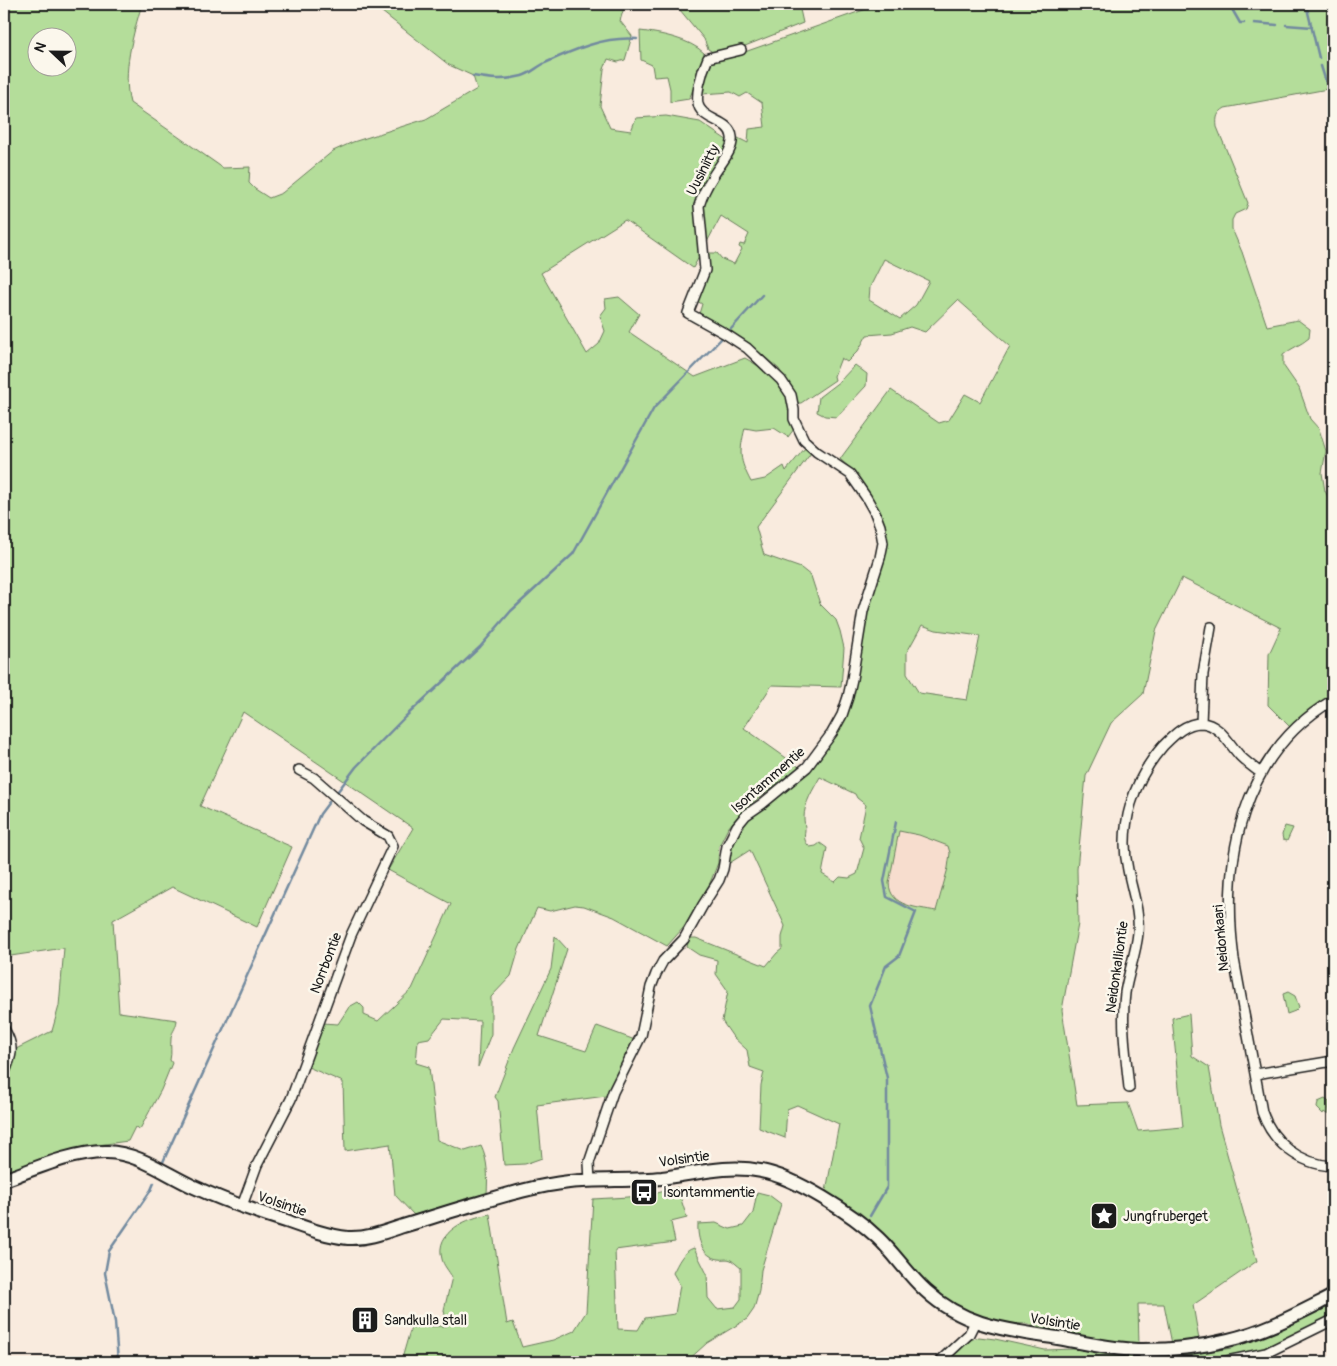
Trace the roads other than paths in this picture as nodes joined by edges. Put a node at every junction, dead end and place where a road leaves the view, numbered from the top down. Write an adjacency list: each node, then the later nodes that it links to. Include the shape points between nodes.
1 (741, 50): 2 (street, Uusiniitty, via 708,58 701,80 698,99 701,112 730,131 732,144 711,178 699,206 705,270)
2 (688, 313): 15 (street, Isontammentie, via 747,348 781,380 791,395 794,419 804,440 850,474 875,513 883,543 863,611 852,679 842,715 807,767 746,815 737,826 727,846 719,880 684,939 656,974 641,1036 613,1092 589,1163)
3 (1211, 627): 5 (street)
4 (1333, 700): 7 (street, Neidonkaari, via 1290,735)
5 (1201, 723): 7 (street, via 1219,730 1247,763); 12 (street, Neidonkalliontie, via 1182,729 1154,756 1136,789 1127,821 1125,851 1136,902 1138,932 1123,1014)
6 (298, 770): 16 (street, Norrbontie, via 314,778 363,821 388,836 393,846 351,935 291,1099 257,1166)
7 (1261, 773): 11 (street, Neidonkaari, via 1240,821 1231,875 1234,959)
8 (4, 1029): 10 (street, via 11,1050)
9 (1333, 1061): 11 (street)
10 (4, 1074)
11 (1256, 1074): 13 (street, Neidonkaari, via 1262,1112 1277,1140 1293,1154)
12 (1129, 1088)
13 (1333, 1166)
14 (4, 1180): 16 (street, Volsintie, via 88,1153 116,1153 138,1159)
15 (590, 1181): 16 (street, Volsintie, via 559,1183 523,1191 365,1238 335,1236); 19 (street, Volsintie, via 660,1178 735,1169 764,1171 779,1176 864,1226 880,1239 924,1290)
16 (242, 1206)
17 (1333, 1296): 20 (street, Volsintie, via 1254,1333)
18 (1333, 1320): 22 (street, via 1266,1353)
19 (975, 1322): 20 (street, Volsintie); 21 (street, via 969,1334)
20 (1144, 1356)
21 (940, 1362)
22 (1222, 1362)

